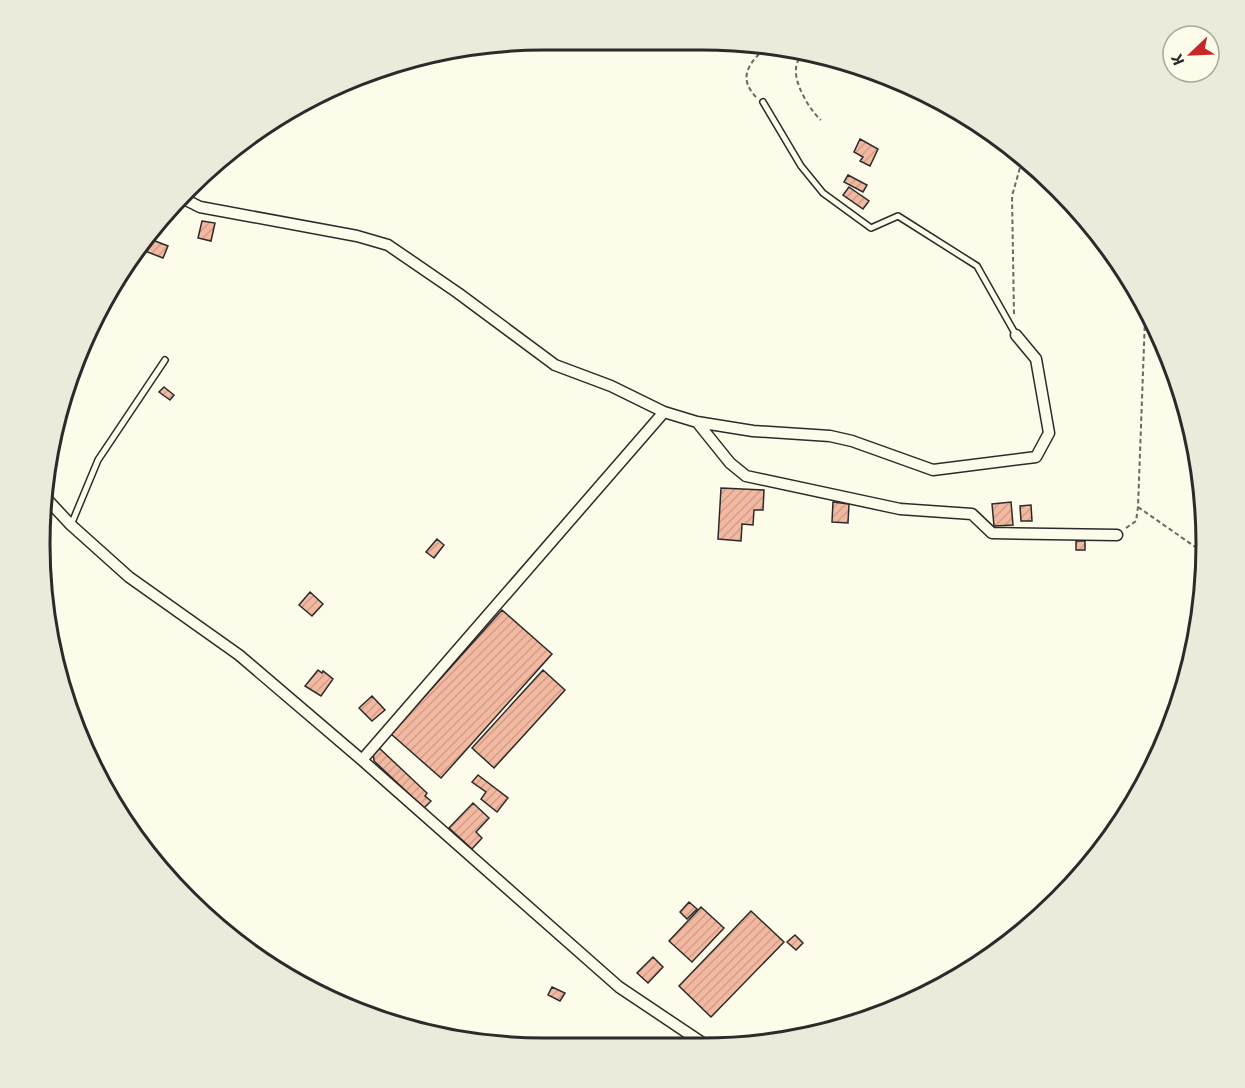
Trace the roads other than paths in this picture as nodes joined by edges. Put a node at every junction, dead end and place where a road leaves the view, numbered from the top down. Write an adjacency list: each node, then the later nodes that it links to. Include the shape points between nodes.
1 (763, 102): 3 (lane, via 801,166 823,193 871,228 898,216 977,266)
2 (188, 201): 5 (street, via 200,207 388,245 555,365)
3 (1016, 334): 6 (street, via 1035,359 1049,433 1036,457 933,470 830,436 753,431)
4 (165, 360): 8 (lane, via 98,460)
5 (664, 412): 6 (street); 10 (street)
6 (697, 422): 9 (street, via 730,463 746,476 900,509 972,514 992,533)
7 (52, 504): 8 (street)
8 (71, 525): 10 (street, via 129,576 239,655)
9 (1117, 535)
10 (362, 760): 11 (street, via 619,987)
11 (695, 1038)

